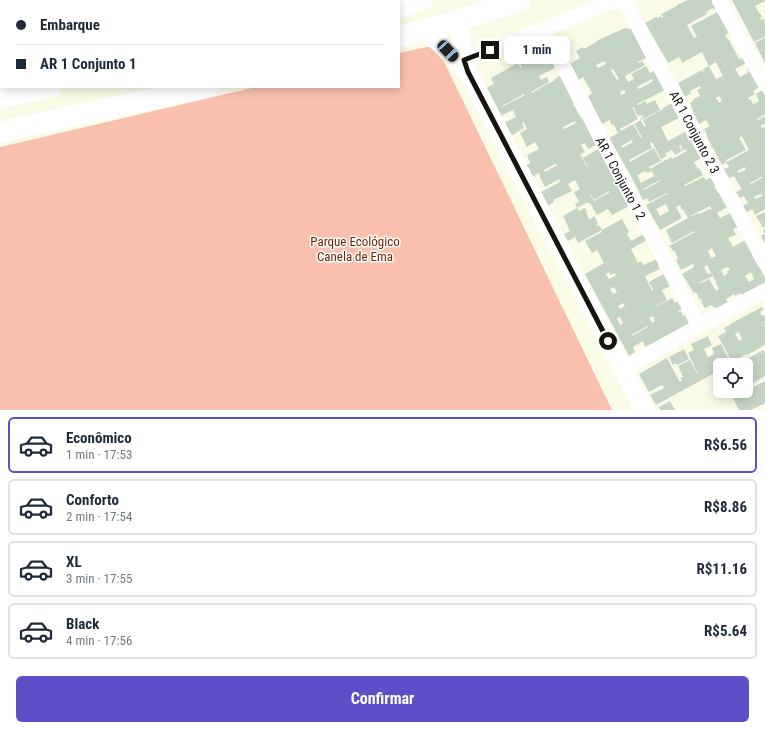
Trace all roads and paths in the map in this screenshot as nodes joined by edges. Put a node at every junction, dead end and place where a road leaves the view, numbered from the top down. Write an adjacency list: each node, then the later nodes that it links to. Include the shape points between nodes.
1 (422, 0): 6 (main road)
2 (520, 0): 7 (main road)
3 (616, 0): 8 (street)
4 (624, 0): 17 (street, AR 1 Conjunto 2 3)
5 (719, 0): 12 (street)
6 (400, 8)
7 (460, 20): 9 (main road); 11 (street)
8 (544, 29): 11 (street); 19 (street, AR 1 Conjunto 1 2)
9 (423, 30): 10 (main road); 11 (street)
10 (400, 37)
11 (463, 65): 20 (street)
12 (765, 84)
13 (44, 88): 15 (main road)
14 (203, 88): 16 (main road)
15 (0, 98)
16 (0, 132)
17 (765, 263)
18 (765, 291): 19 (street)
19 (699, 326): 20 (street)
20 (623, 369): 21 (street)
21 (644, 410)

